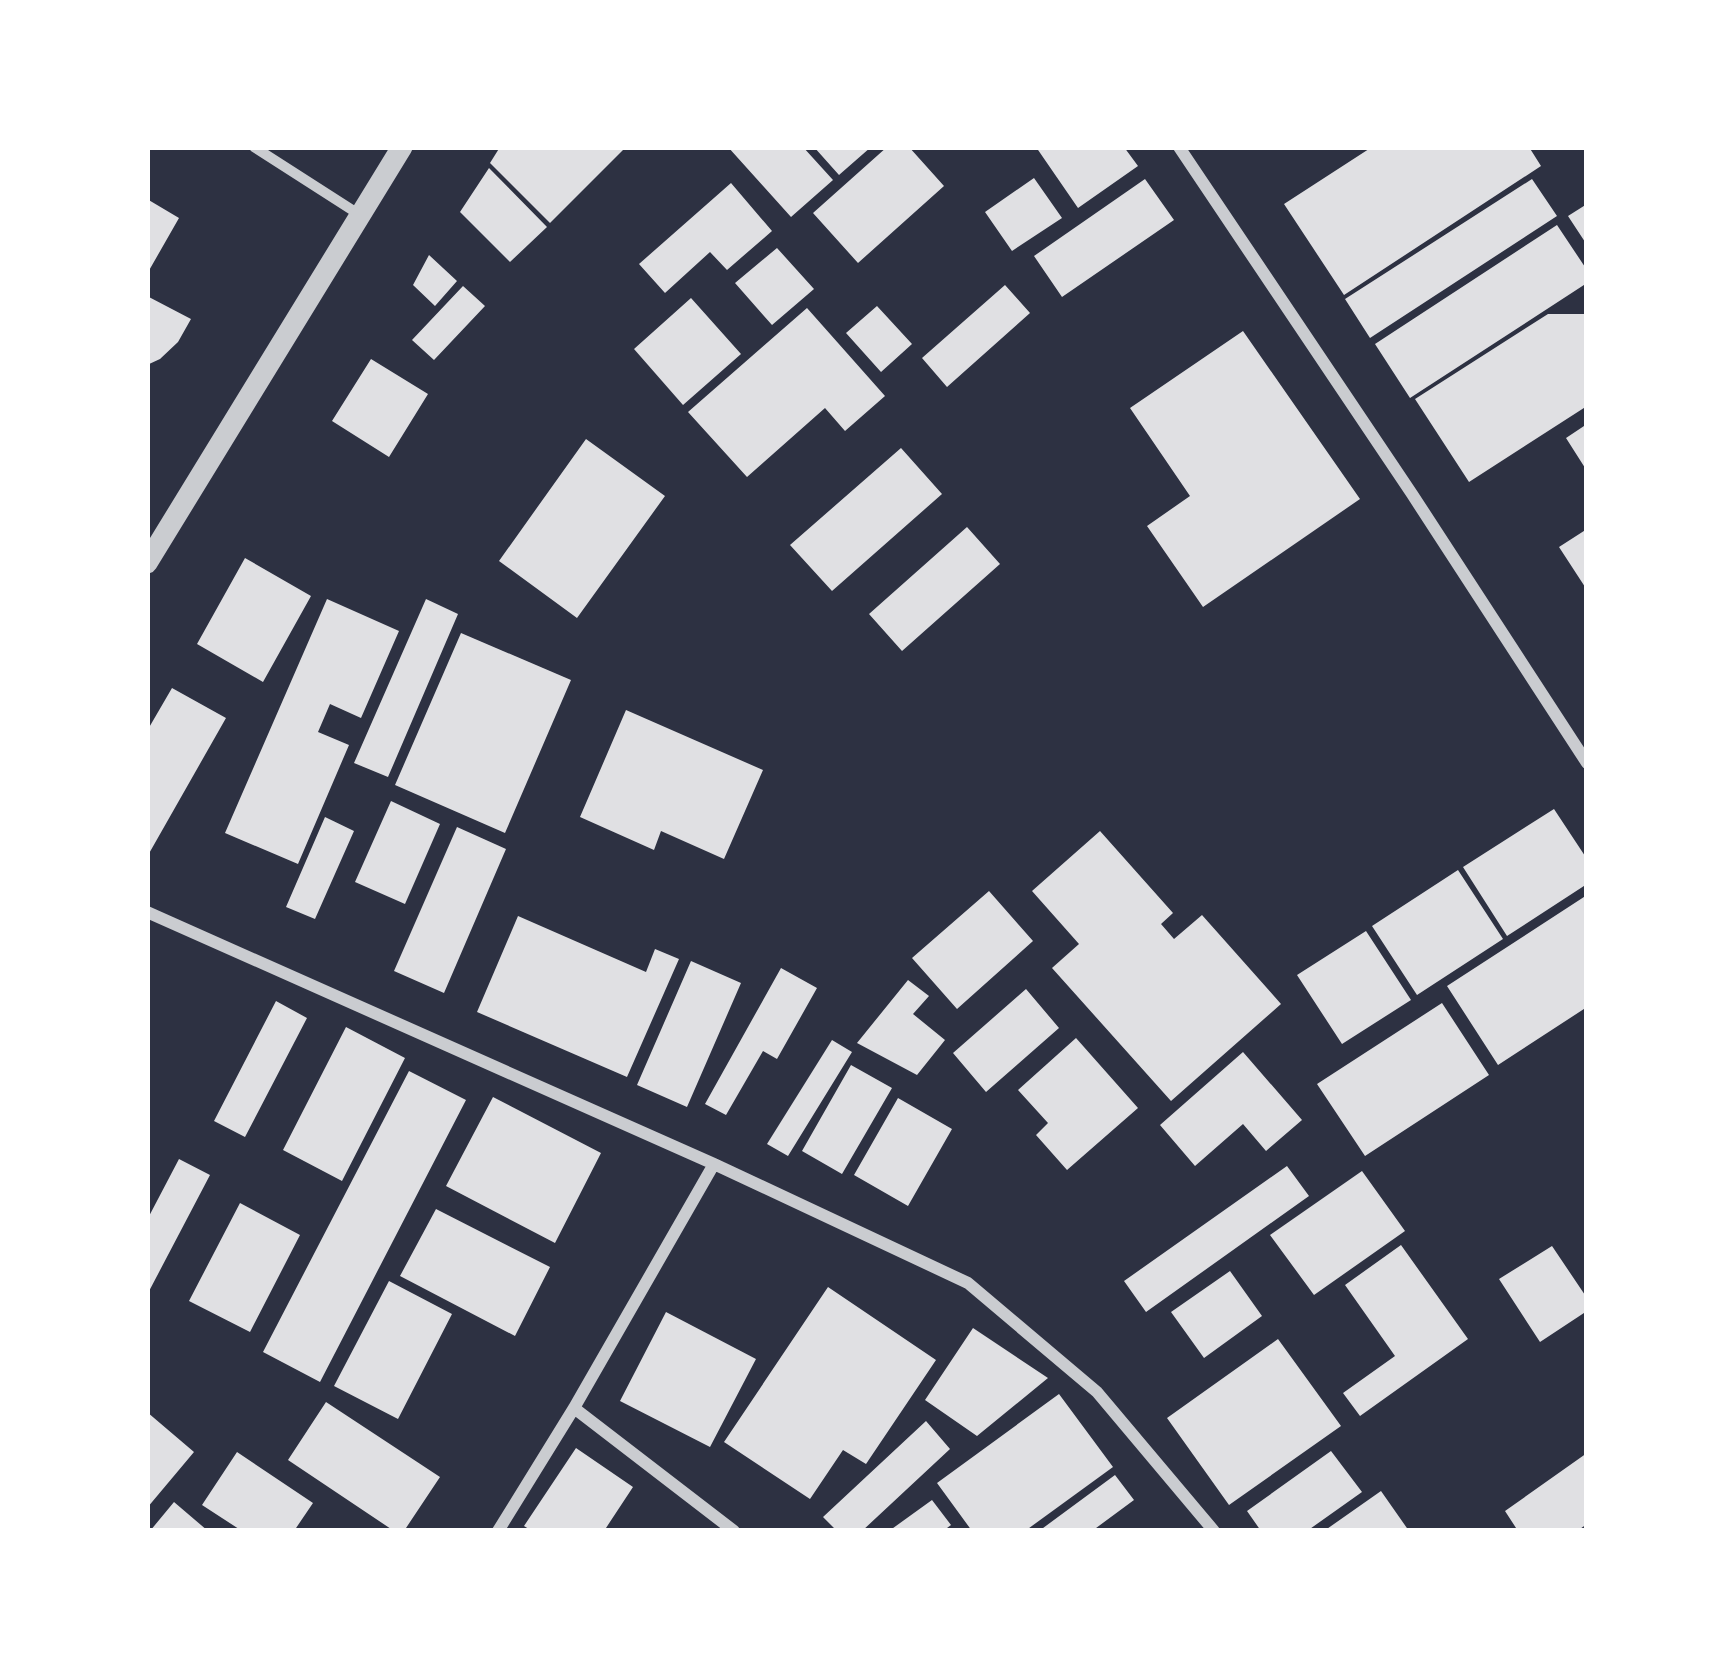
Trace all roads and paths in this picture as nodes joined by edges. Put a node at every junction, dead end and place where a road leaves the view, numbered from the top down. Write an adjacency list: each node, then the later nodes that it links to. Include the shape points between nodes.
1 (254, 147): 4 (street)
2 (402, 147): 4 (street)
3 (1179, 147): 6 (street)
4 (360, 215): 5 (street)
5 (147, 563)
6 (1587, 763)
7 (147, 912): 8 (street)
8 (714, 1164): 9 (street); 12 (street, via 968,1283 1097,1392)
9 (574, 1408): 10 (street); 11 (street)
10 (498, 1531)
11 (734, 1531)
12 (1214, 1531)

